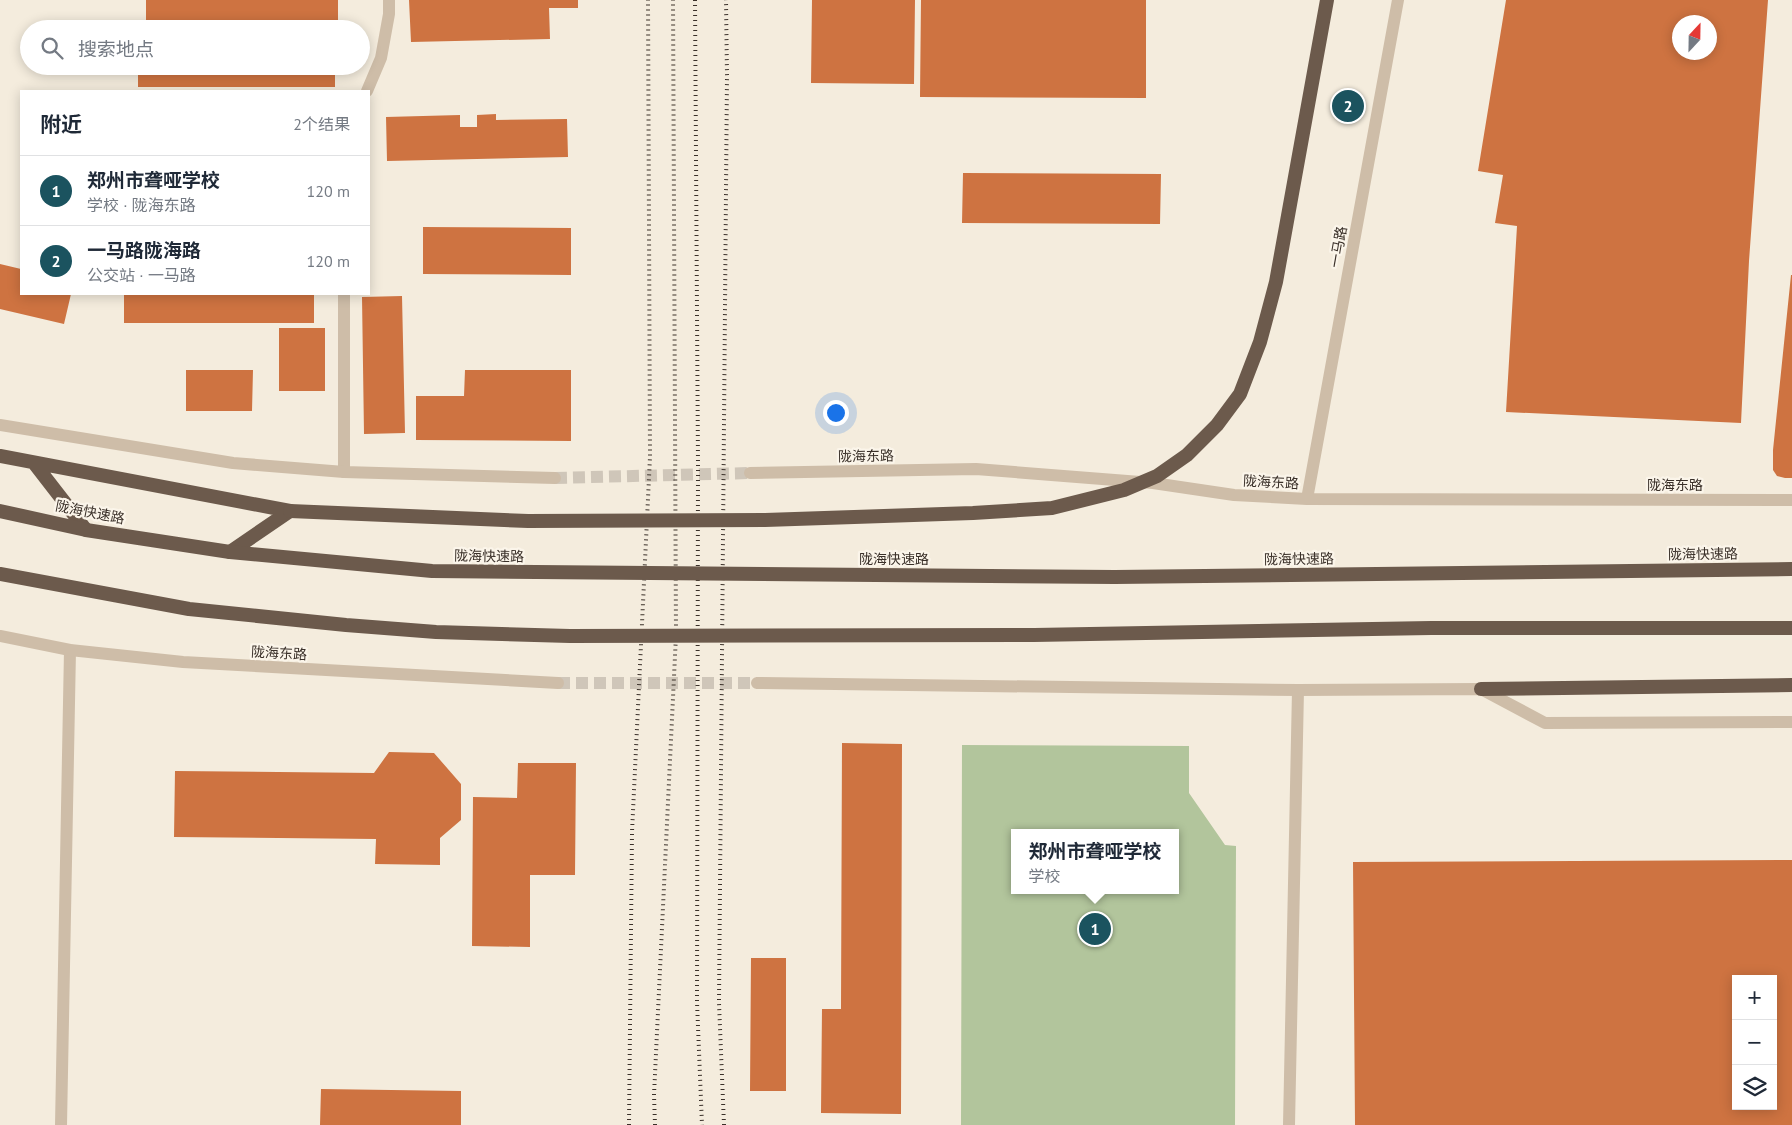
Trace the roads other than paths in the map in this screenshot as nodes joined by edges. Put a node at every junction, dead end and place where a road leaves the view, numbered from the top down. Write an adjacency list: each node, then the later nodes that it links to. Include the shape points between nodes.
1 (389, 0): 4 (street, via 381,58)
2 (1327, 0): 14 (highway, bridge, via 1276,282 1260,342 1240,394 1217,425 1187,455 1158,476 1124,490 1052,508 973,513 765,520 528,521)
3 (1398, 0): 12 (street, 一马路)
4 (367, 90)
5 (344, 295): 9 (street)
6 (0, 425): 9 (street, via 233,463)
7 (0, 456): 8 (highway)
8 (34, 463): 14 (highway); 16 (highway)
9 (344, 472): 11 (street)
10 (750, 473): 12 (street, 陇海东路, via 976,469 1153,482 1234,495)
11 (555, 478)
12 (1306, 499): 13 (street, 陇海东路)
13 (1792, 500)
14 (290, 510): 17 (highway)
15 (0, 511): 16 (highway, 陇海快速路, bridge)
16 (86, 530): 17 (highway, 陇海快速路, bridge)
17 (230, 552): 18 (highway, 陇海快速路, bridge, via 432,571 555,573 1125,577)
18 (1792, 569)
19 (0, 574): 20 (highway, bridge, via 188,609 436,632 570,636 1034,635 1431,628)
20 (1792, 628)
21 (0, 636): 22 (street, 陇海东路)
22 (70, 650): 23 (street, 陇海东路, via 183,662); 29 (street)
23 (558, 683)
24 (757, 683): 27 (street)
25 (1792, 685): 26 (highway)
26 (1481, 689): 27 (street); 28 (street, via 1545,723)
27 (1298, 690): 30 (street)
28 (1792, 722)
29 (61, 1125)
30 (1289, 1125)

